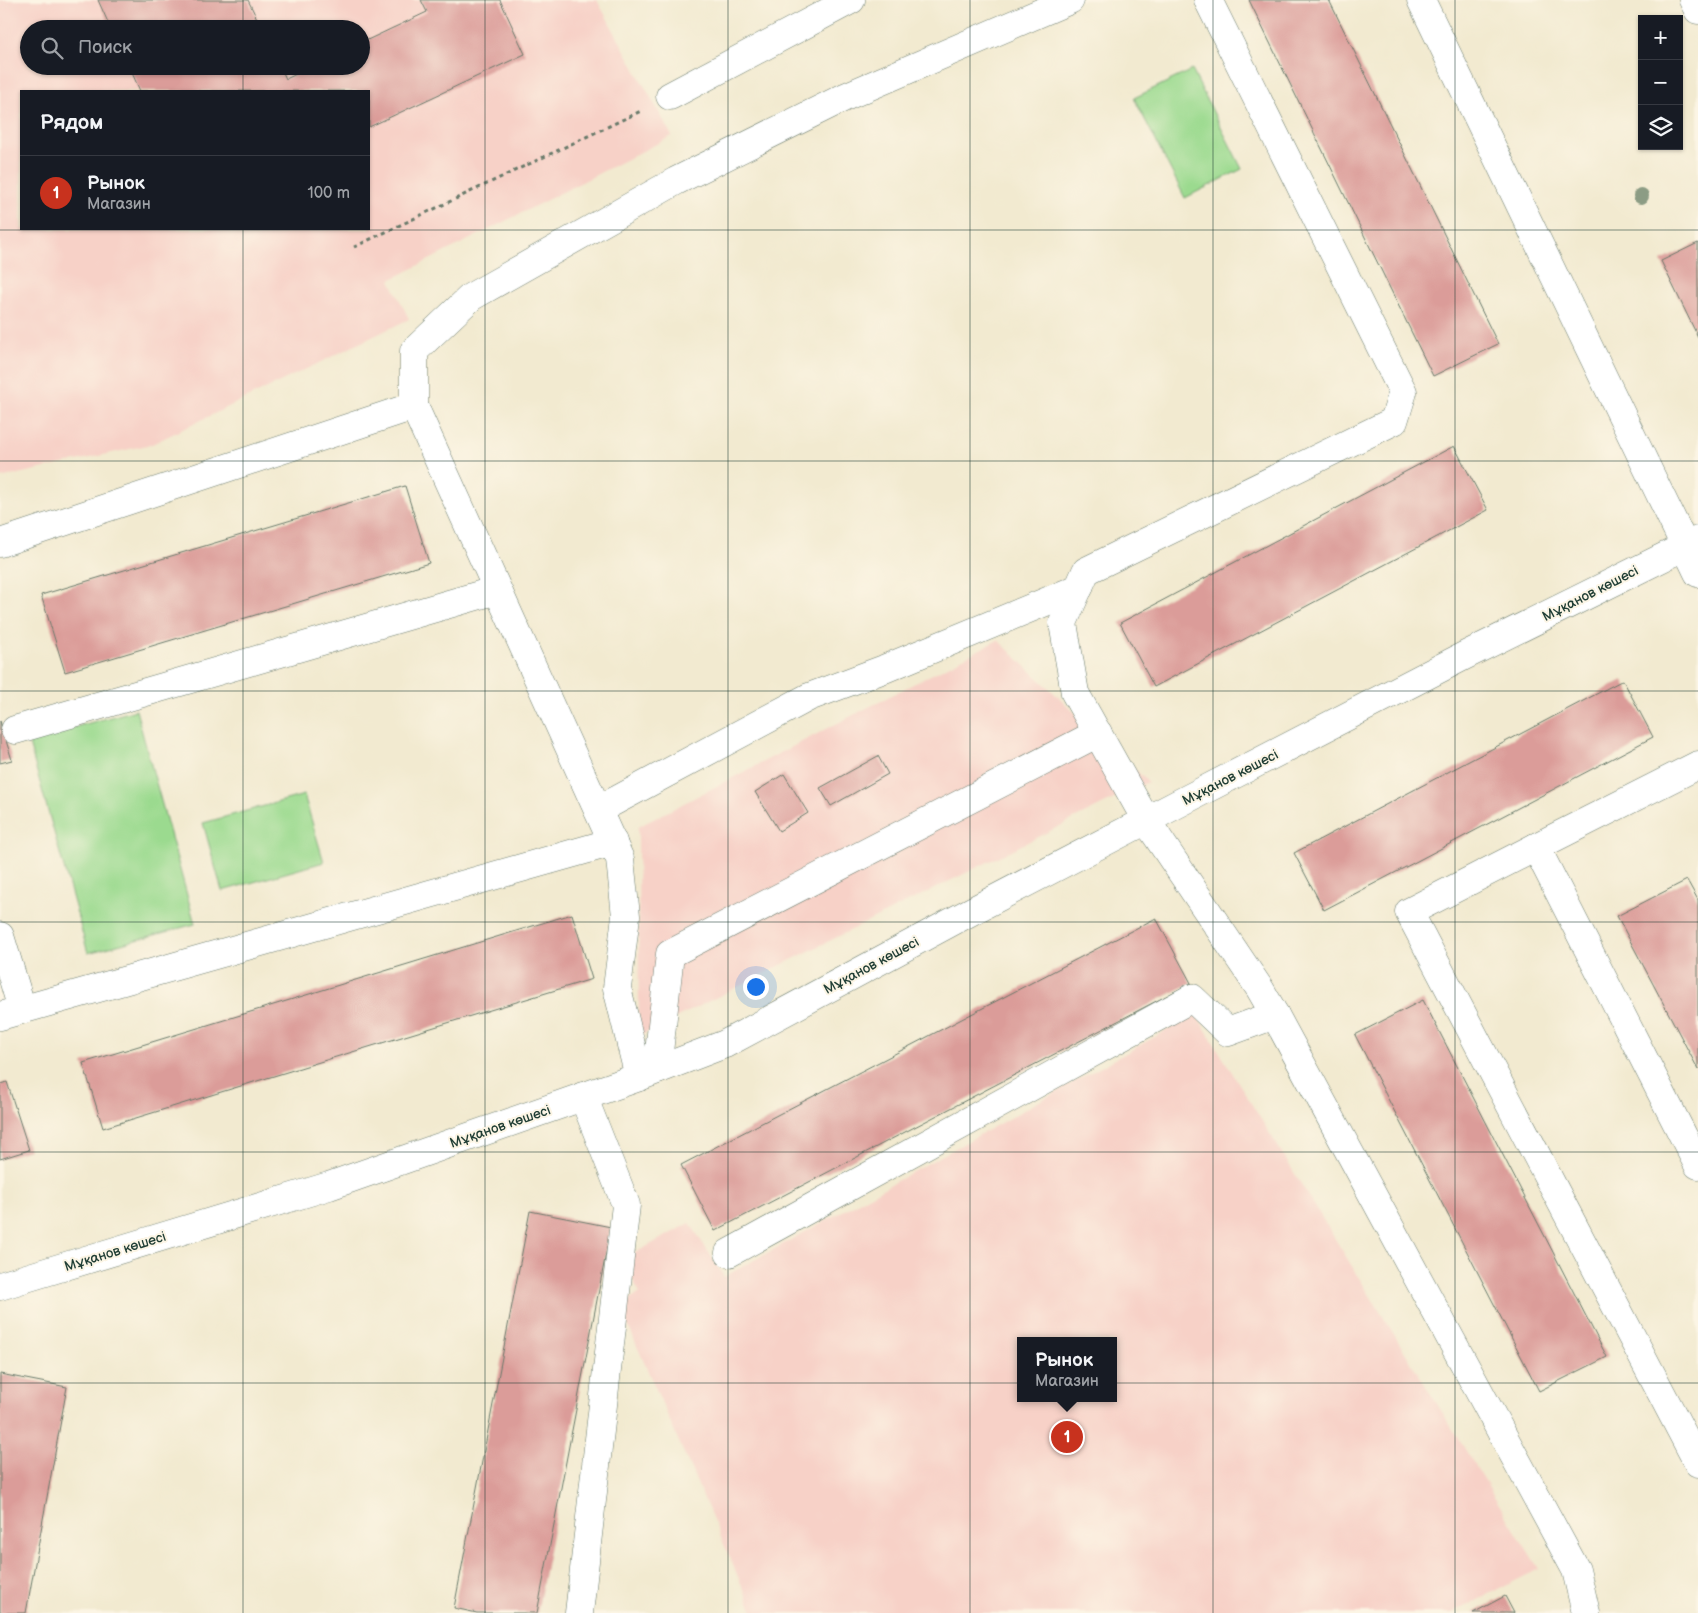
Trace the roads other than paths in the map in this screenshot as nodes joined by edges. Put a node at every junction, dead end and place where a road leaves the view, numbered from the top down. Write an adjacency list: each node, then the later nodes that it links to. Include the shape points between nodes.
1 (851, 0): 7 (street)
2 (1070, 0): 8 (street, via 813,113 676,181 471,297 414,352)
3 (1208, 0): 12 (street, via 1403,392 1394,421 1086,571)
4 (1422, 0): 10 (street)
5 (1693, 0): 6 (street)
6 (1698, 10)
7 (670, 96)
8 (414, 406): 9 (street); 13 (street)
9 (0, 543)
10 (1691, 543): 11 (street); 18 (street, Мұқанов көшесі)
11 (1698, 573)
12 (1078, 588): 15 (street, via 1063,623 1075,693); 17 (street, via 809,697)
13 (497, 590): 14 (street); 17 (street)
14 (15, 730)
15 (1098, 733): 18 (street); 24 (street, via 670,954)
16 (1698, 765): 20 (street)
17 (598, 810): 19 (street)
18 (1146, 820): 23 (street); 24 (street, Мұқанов көшесі, via 724,1044)
19 (613, 842): 22 (street); 24 (street, via 620,859 626,916 617,988)
20 (1536, 847): 26 (street); 29 (street, via 1409,912)
21 (0, 936): 22 (street)
22 (11, 1012)
23 (1275, 1015): 27 (street, via 1228,1032 1192,998); 31 (street, via 1576,1570)
24 (648, 1073): 25 (street, Мұқанов көшесі)
25 (583, 1096): 28 (street, Мұқанов көшесі, via 329,1186); 30 (street, via 626,1205)
26 (1698, 1165)
27 (729, 1253)
28 (0, 1286)
29 (1698, 1463)
30 (579, 1613)
31 (1586, 1613)

